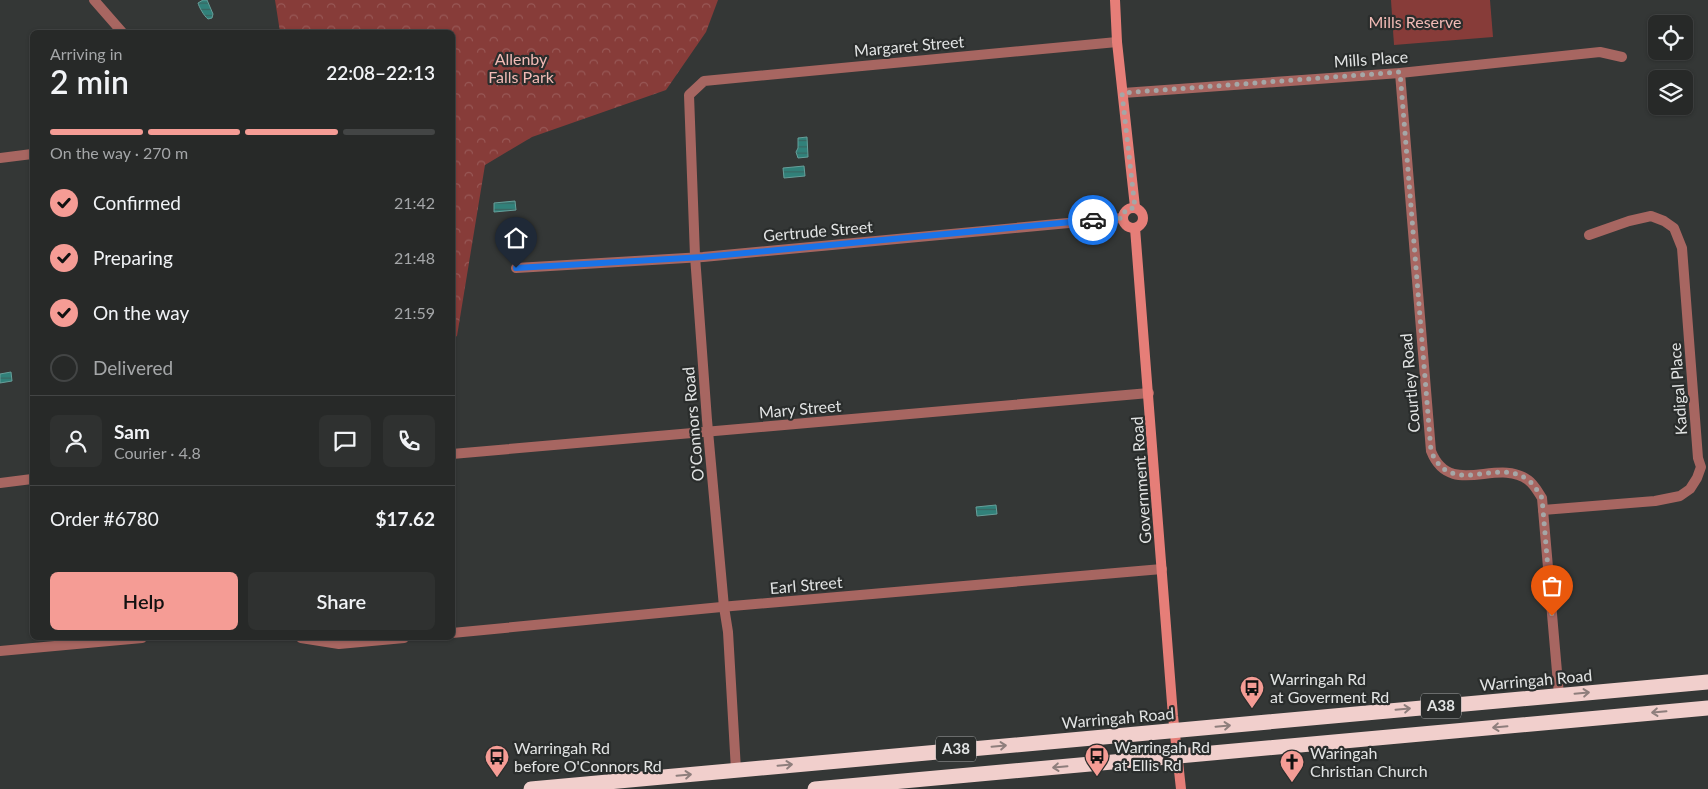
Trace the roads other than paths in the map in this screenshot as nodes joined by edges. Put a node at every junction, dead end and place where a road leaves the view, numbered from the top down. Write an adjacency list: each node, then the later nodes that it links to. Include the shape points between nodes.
1 (94, 0): 3 (street)
2 (1115, 0): 4 (street)
3 (120, 30)
4 (1117, 42): 7 (street, Margaret Street); 8 (street)
5 (1622, 57): 6 (street, Mills Place, via 1600,52)
6 (1400, 72): 8 (street, Mills Place); 22 (street, Courtley Road, via 1431,451 1446,472 1457,475 1513,473 1527,479 1542,498)
7 (704, 81): 15 (street, O'Connors Road, via 689,95)
8 (1122, 93): 11 (street)
9 (30, 154): 10 (street)
10 (0, 158)
11 (1135, 208): 12 (street, via 1126,209); 13 (street, via 1143,215 1140,225)
12 (1122, 218): 13 (street, via 1126,226); 15 (street, Gertrude Street)
13 (1135, 228): 17 (street, Government Road)
14 (1588, 235): 22 (street, Kadigal Place, via 1651,216 1674,228 1682,248 1700,467 1690,489 1680,496)
15 (695, 256): 16 (street, Gertrude Street); 18 (street, O'Connors Road)
16 (516, 268)
17 (1149, 393): 18 (street, Mary Street); 23 (street, Government Road)
18 (708, 432): 19 (street, Mary Street); 24 (street, O'Connors Road)
19 (455, 454)
20 (30, 479): 21 (street)
21 (0, 483)
22 (1543, 510): 31 (street, Courtley Road)
23 (1162, 569): 24 (street, Earl Street); 33 (street, Government Road)
24 (724, 607): 25 (street, Earl Street); 35 (street, O'Connors Road)
25 (455, 633)
26 (120, 640): 29 (street)
27 (313, 640): 28 (street, via 339,644)
28 (382, 640)
29 (0, 651)
30 (1708, 682): 31 (highway, Warringah Road / A38, one-way to 30)
31 (1559, 695): 33 (highway, Warringah Road / A38, one-way to 31)
32 (1708, 708): 34 (highway, A38, one-way to 34)
33 (1175, 730): 34 (street, Government Road); 35 (highway, Warringah Road / A38, one-way to 33)
34 (1178, 757): 37 (highway, A38, one-way to 37); 38 (street, Government Road)
35 (736, 770): 36 (highway, Warringah Road / A38, one-way to 35)
36 (530, 789)
37 (815, 789)
38 (1181, 789)

